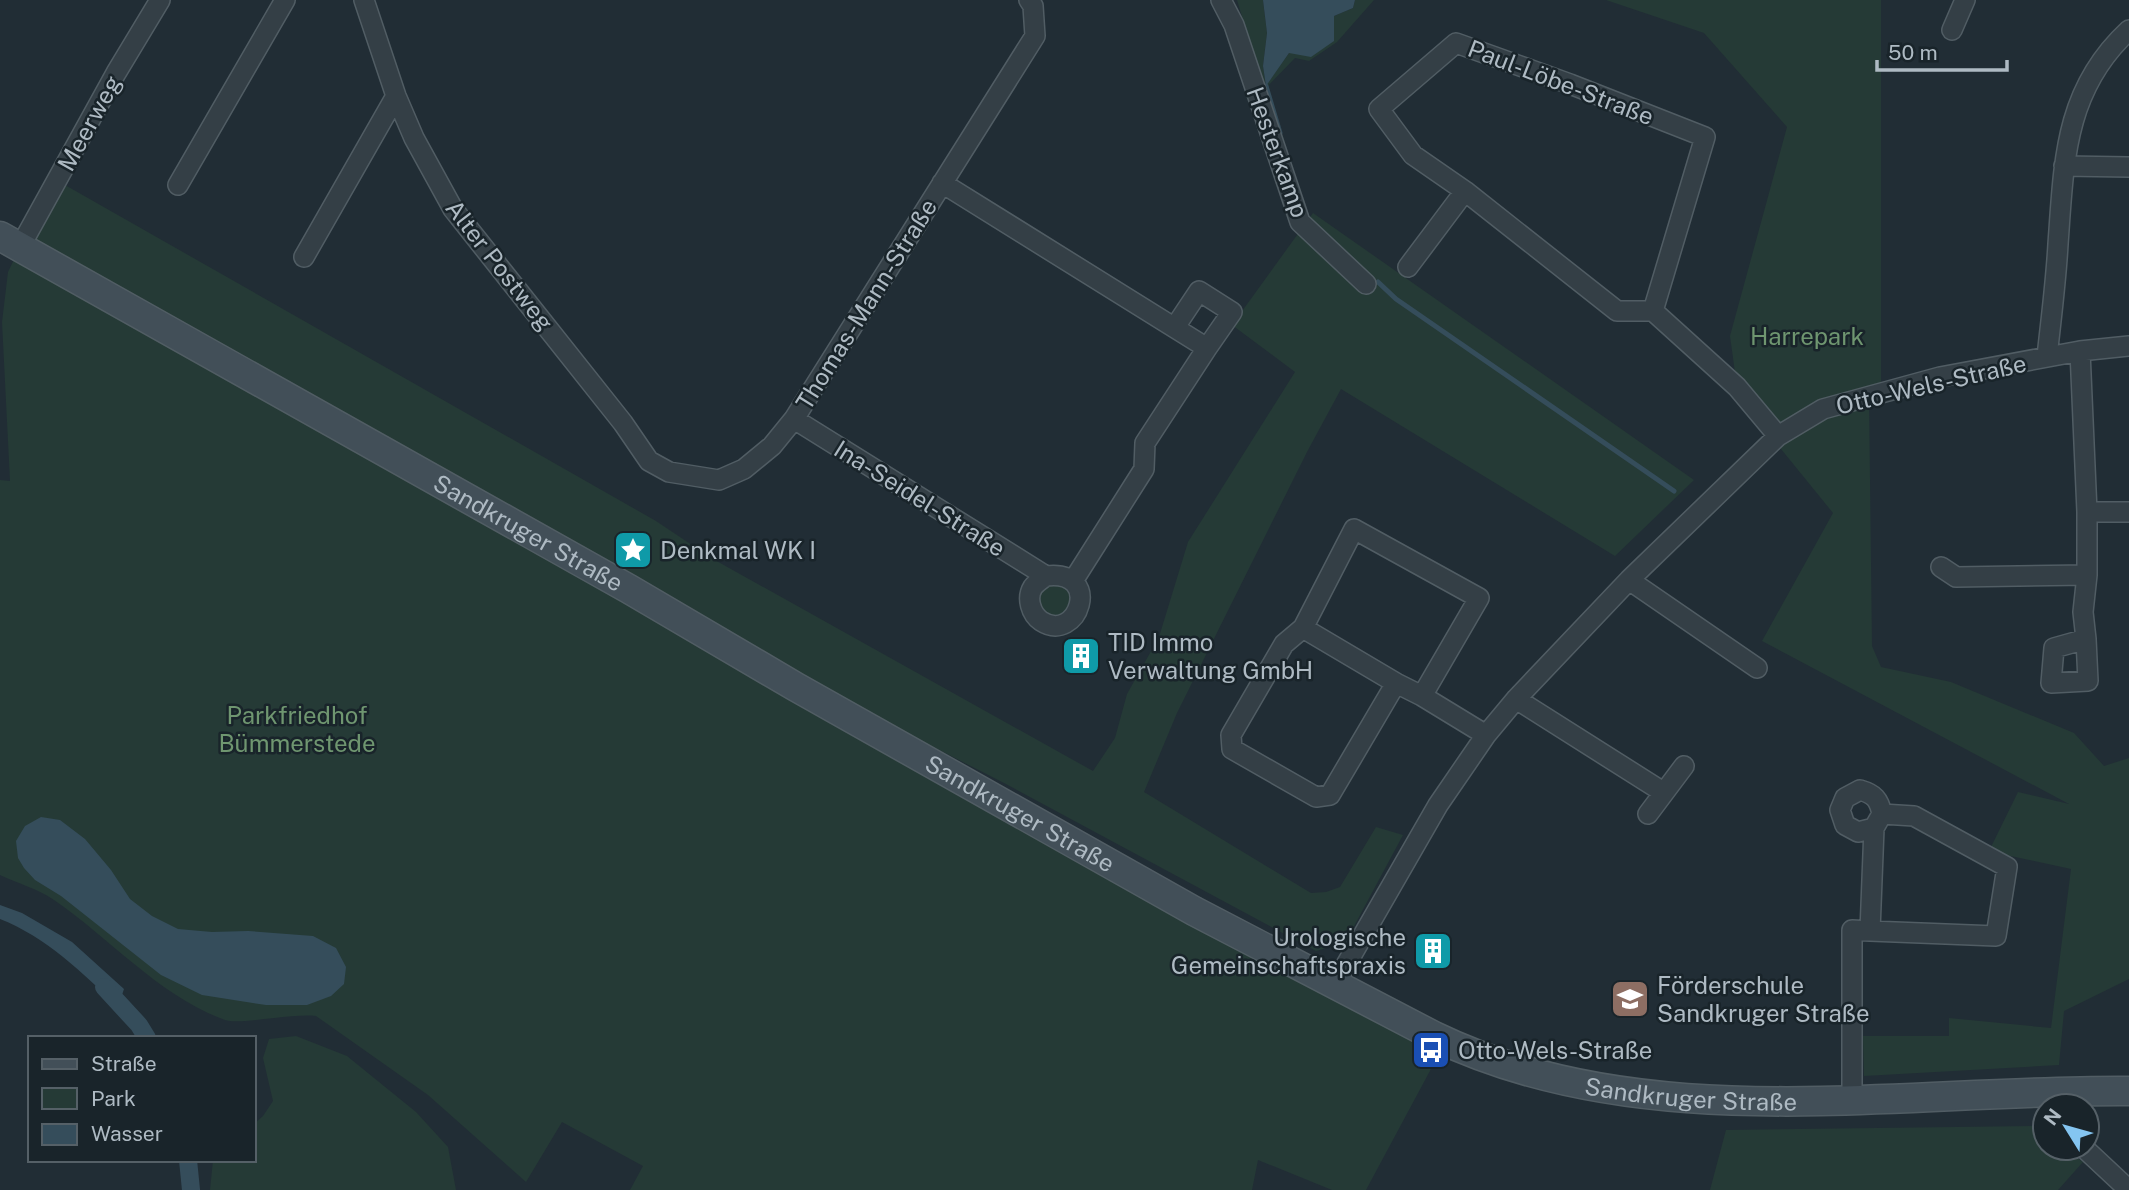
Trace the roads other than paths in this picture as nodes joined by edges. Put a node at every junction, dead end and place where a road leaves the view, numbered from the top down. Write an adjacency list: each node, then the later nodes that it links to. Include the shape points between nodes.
1 (160, 0): 15 (street, Meerweg)
2 (285, 0): 13 (street)
3 (364, 0): 9 (street, Alter Postweg)
4 (1029, 0): 12 (street, Thomas-Mann-Straße, via 1035,36)
5 (1221, 0): 18 (street, Hesterkamp, via 1234,25 1300,222)
6 (1965, 0): 7 (street)
7 (1952, 30)
8 (2129, 30): 10 (street, via 2105,55 2084,89)
9 (396, 96): 16 (street); 26 (street, Alter Postweg, via 453,209)
10 (2064, 166): 11 (street); 24 (street)
11 (2129, 167)
12 (942, 183): 20 (street); 25 (street, Thomas-Mann-Straße)
13 (178, 185)
14 (1465, 191): 17 (street); 19 (street, Paul-Löbe-Straße, via 1617,311); 19 (street, Paul-Löbe-Straße, via 1413,155 1379,110 1456,43 1705,138)
15 (10, 241): 46 (street, Sandkruger Straße, via 1159,892)
16 (304, 257)
17 (1409, 267)
18 (1366, 284)
19 (1653, 311): 27 (street, via 1737,387)
20 (1175, 327): 22 (street); 22 (street, via 1199,290 1232,312)
21 (2129, 346): 23 (street, Otto-Wels-Straße)
22 (1207, 348): 34 (street, via 1145,443 1144,469)
23 (2080, 351): 24 (street, Otto-Wels-Straße); 28 (street)
24 (2048, 357): 27 (street, Otto-Wels-Straße, via 1940,377 1823,409)
25 (794, 419): 26 (street, Thomas-Mann-Straße, via 772,446 744,469 719,480 669,472 649,461); 32 (street, Ina-Seidel-Straße)
26 (623, 423)
27 (1778, 436): 33 (street, Otto-Wels-Straße)
28 (2087, 512): 29 (street); 31 (street)
29 (2129, 512)
30 (1941, 567): 31 (street, via 1956,577)
31 (2087, 575): 36 (street, via 2083,612)
32 (1046, 576): 34 (street, Ina-Seidel-Straße); 34 (street, via 1033,587 1031,609 1052,625 1063,625 1075,617 1081,603)
33 (1629, 580): 37 (street); 40 (street, Otto-Wels-Straße)
34 (1073, 581)
35 (1303, 628): 38 (street); 38 (street, via 1284,644 1264,678 1231,735 1232,749 1316,797 1330,795); 39 (street, via 1354,529 1479,598)
36 (2087, 639)
37 (1757, 668)
38 (1396, 684): 39 (street)
39 (1422, 696): 41 (street)
40 (1516, 699): 41 (street, Otto-Wels-Straße); 43 (street)
41 (1486, 734): 46 (street, Otto-Wels-Straße, via 1438,805)
42 (1684, 766): 43 (street)
43 (1663, 792): 44 (street)
44 (1648, 814)
45 (1870, 931): 45 (street, via 1878,821 1914,816 2007,867 1996,936); 50 (street, via 1852,930)
46 (1335, 984): 50 (street, Sandkruger Straße, via 1471,1052 1541,1074 1645,1096)
47 (2129, 1091): 48 (street, Sandkruger Straße)
48 (2101, 1094)
49 (2031, 1099): 50 (street, Sandkruger Straße)
50 (1852, 1100)
51 (2099, 1162): 52 (street)
52 (2129, 1190)

